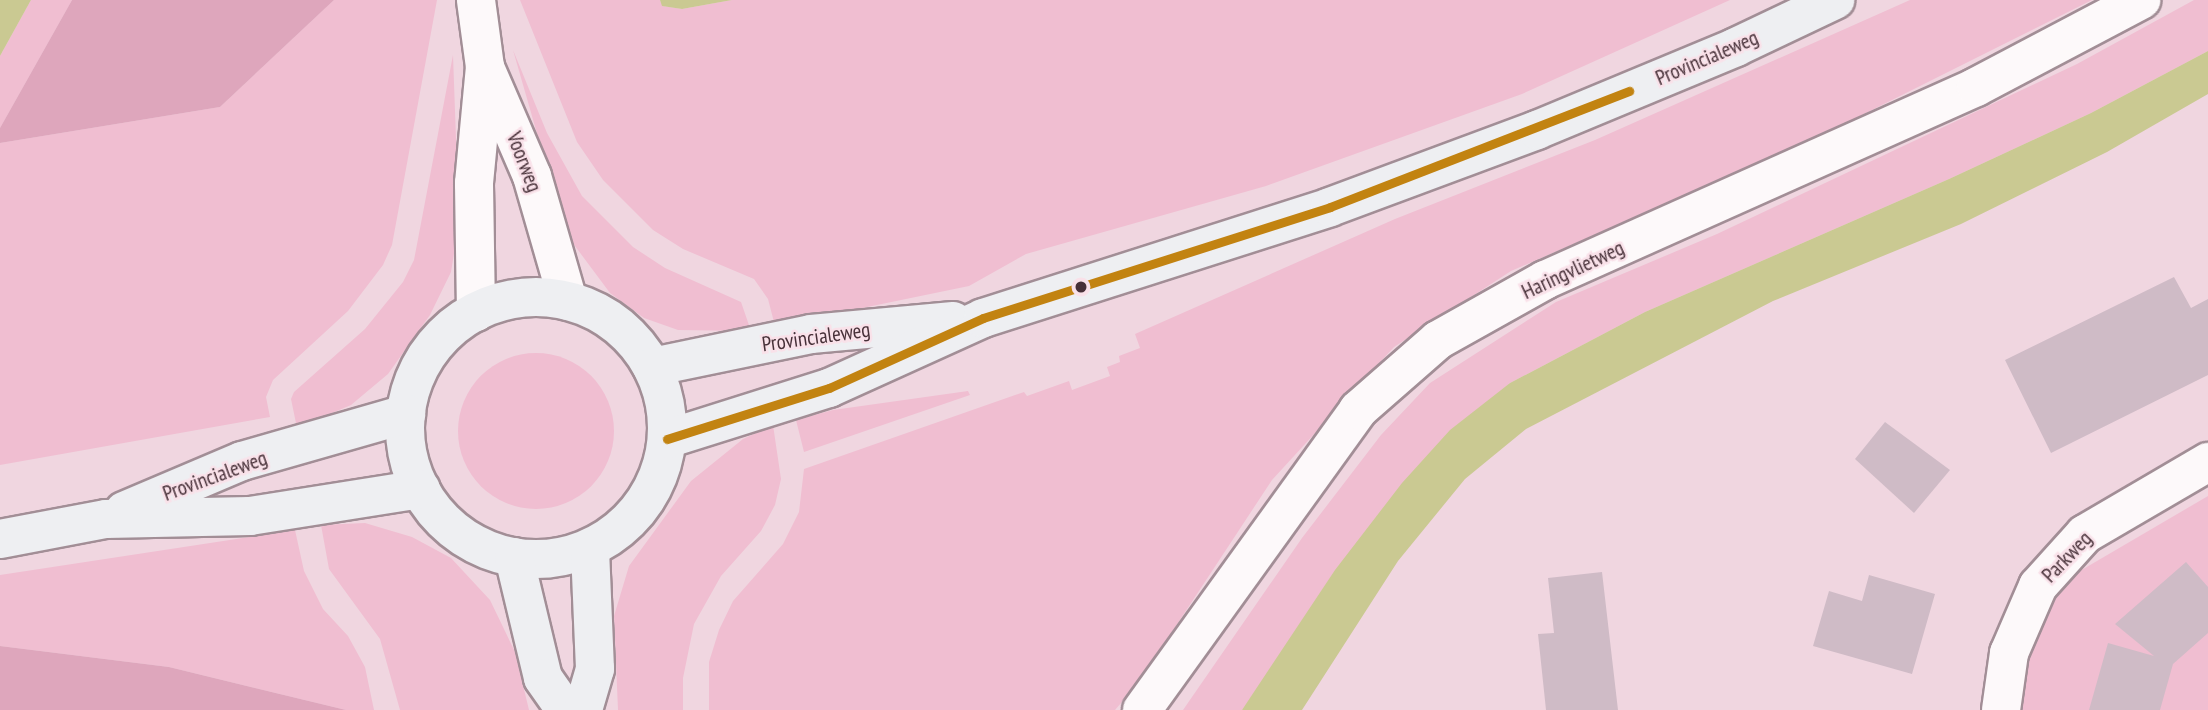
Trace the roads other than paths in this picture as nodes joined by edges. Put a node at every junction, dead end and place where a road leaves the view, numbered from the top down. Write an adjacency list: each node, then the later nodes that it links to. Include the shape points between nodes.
1 (476, 0): 4 (street, Voorweg)
2 (1835, 0): 7 (main road, Provincialeweg, via 1737,47 1537,130 1369,192)
3 (2141, 0): 19 (street, Haringvlietweg, via 1976,88 1545,280 1438,340 1358,410)
4 (485, 67): 5 (street, Voorweg, via 531,176); 6 (street, Voorweg, via 474,183)
5 (568, 301): 6 (main road, via 531,297); 8 (main road, via 617,325)
6 (476, 312): 9 (main road, via 436,344 421,365)
7 (983, 318): 8 (main road, Provincialeweg, via 811,334); 10 (main road, Provincialeweg, via 830,388)
8 (652, 367): 10 (main road, via 664,402)
9 (406, 414): 12 (main road, via 408,452); 13 (main road, Provincialeweg, via 242,461)
10 (667, 439): 15 (main road, via 659,473 643,504 619,529)
11 (2208, 462): 20 (street, Parkweg, via 2085,534 2039,586 2010,653)
12 (421, 489): 13 (main road, Provincialeweg, via 250,516); 16 (main road, via 460,534)
13 (106, 519): 14 (main road, Provincialeweg)
14 (0, 539)
15 (590, 548): 16 (main road, via 552,558); 18 (main road, via 595,669)
16 (514, 557): 17 (main road, via 543,678)
17 (565, 710)
18 (583, 710)
19 (1142, 710)
20 (2001, 710)

